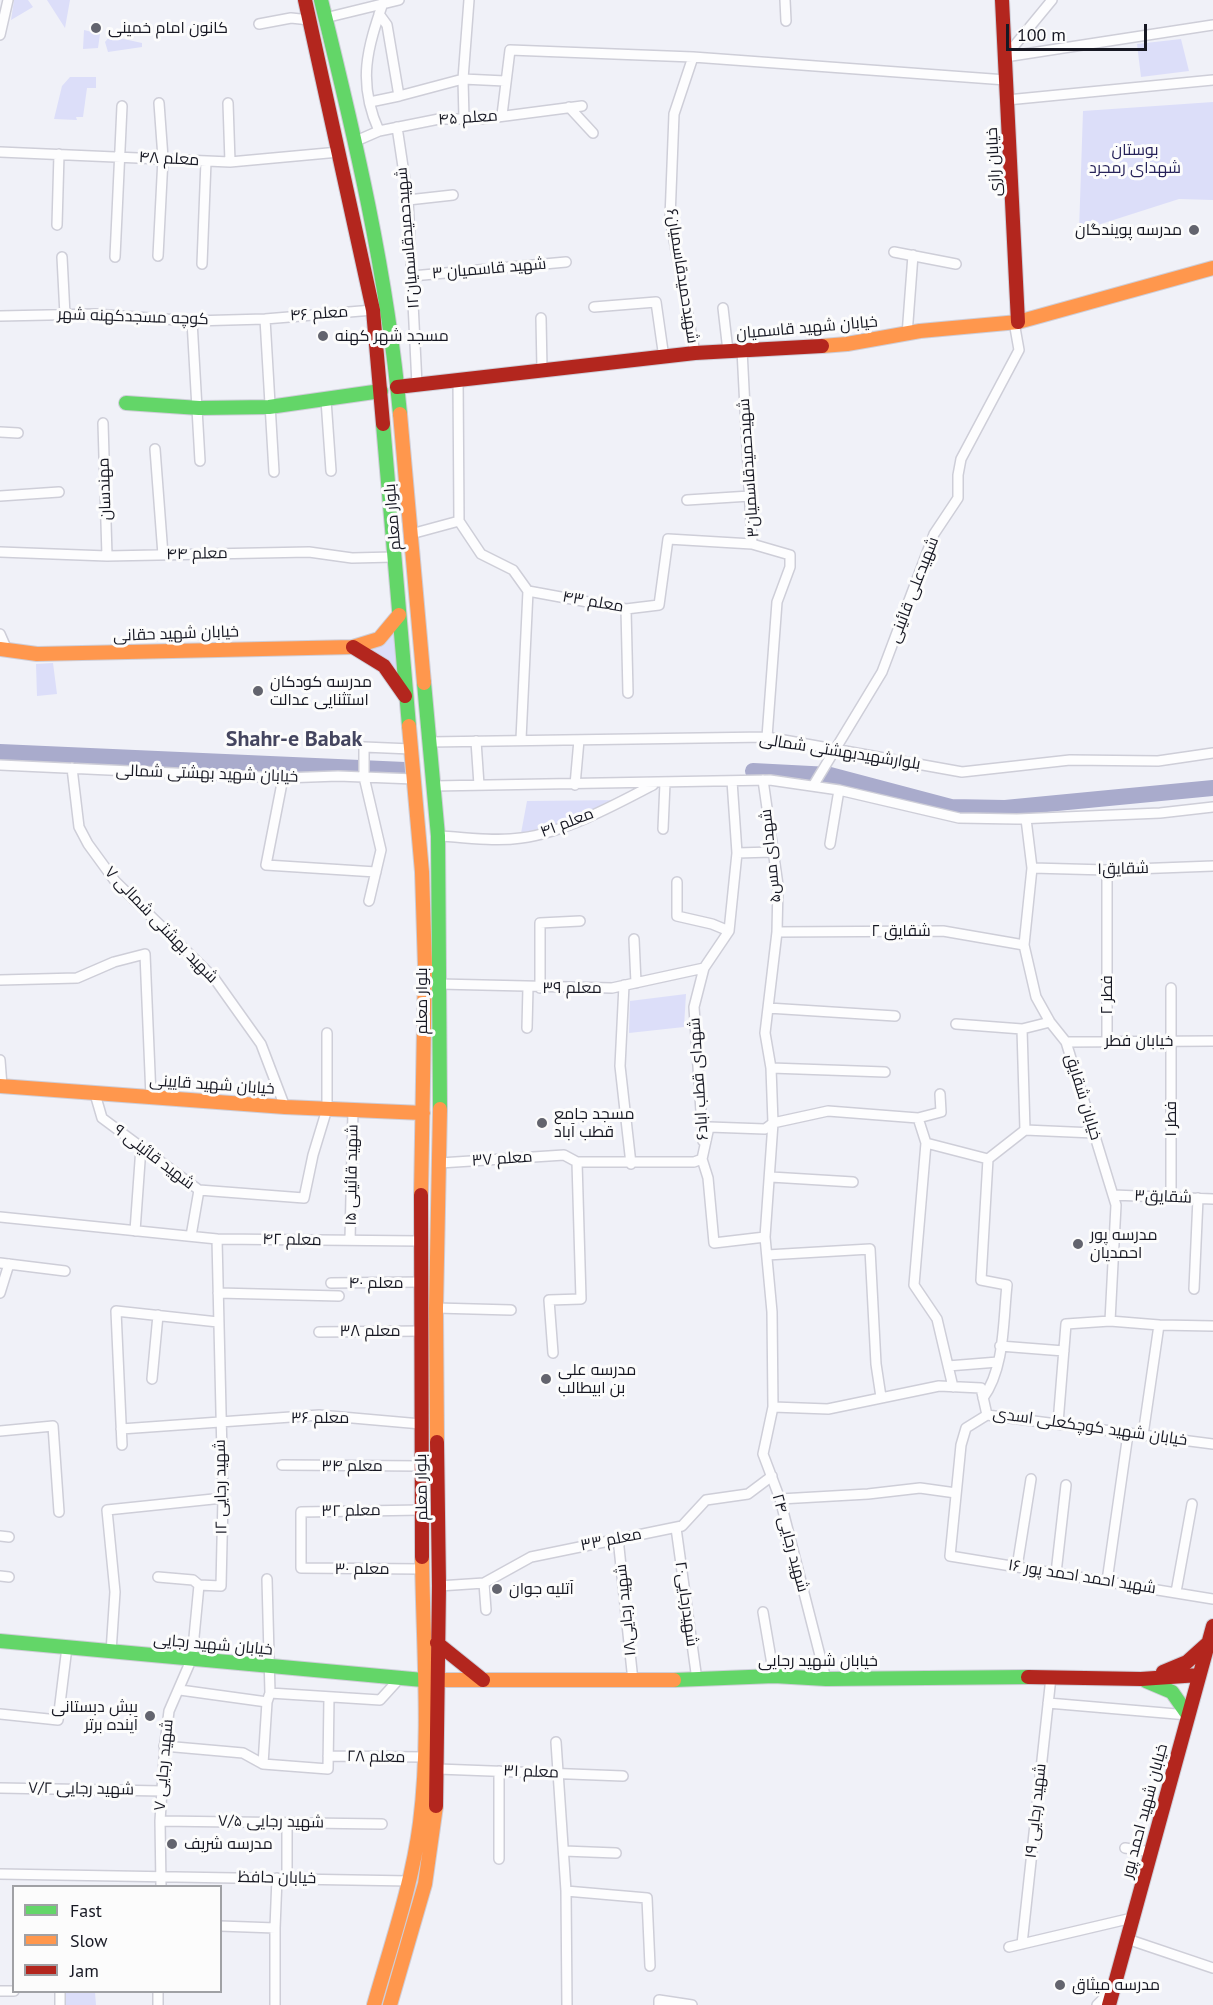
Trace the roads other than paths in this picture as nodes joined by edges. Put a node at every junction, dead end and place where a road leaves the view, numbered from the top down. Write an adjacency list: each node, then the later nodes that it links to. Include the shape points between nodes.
1 (8, 0): 16 (street)
2 (304, 0): 12 (main road, بلوار معلم)
3 (321, 0): 11 (main road, بلوار معلم)
4 (399, 0): 9 (street)
5 (469, 0): 21 (street)
6 (785, 0): 13 (street)
7 (1002, 0): 20 (main road, خیابان رازی)
8 (1052, 0): 20 (street)
9 (383, 2): 10 (street); 11 (street)
10 (379, 14): 17 (street); 18 (street)
11 (325, 18): 12 (main road, via 316,14); 38 (main road, بلوار معلم)
12 (310, 20): 14 (street, via 291,18); 40 (main road, بلوار معلم)
13 (786, 21)
14 (259, 24)
15 (1213, 25): 20 (street)
16 (0, 34)
17 (388, 34): 18 (street); 25 (street)
18 (372, 35): 27 (street, via 365,83)
19 (693, 57): 22 (street); 24 (street, via 510,50); 70 (street, شهیدحمیدقاسمیان۶, via 674,114 670,218)
20 (1005, 57): 22 (main road, خیابان رازی)
21 (463, 79): 24 (street); 25 (street); 34 (street)
22 (1006, 80): 26 (main road, خیابان رازی)
23 (1213, 80): 26 (street)
24 (505, 81): 33 (street)
25 (399, 96): 27 (street)
26 (1007, 100): 67 (main road, خیابان رازی)
27 (369, 102): 36 (street)
28 (159, 103): 43 (street)
29 (228, 103): 45 (street)
30 (122, 106): 42 (street)
31 (582, 106): 32 (street, معلم ۴۵)
32 (569, 107): 33 (street, معلم ۴۵); 37 (street)
33 (502, 115): 34 (street, معلم ۴۵)
34 (464, 119): 35 (street, معلم ۴۵)
35 (397, 127): 36 (street, معلم ۴۵); 47 (street, شهیدحمیدقاسمیان۱۲)
36 (379, 131): 38 (street, معلم ۴۵)
37 (593, 133)
38 (356, 141): 75 (main road, بلوار معلم, via 386,291)
39 (0, 152): 41 (street, معلم ۴۸)
40 (339, 152): 45 (street, معلم ۴۸); 61 (main road, بلوار معلم)
41 (58, 154): 42 (street, معلم ۴۸); 48 (street)
42 (120, 157): 43 (street, معلم ۴۸); 53 (street)
43 (163, 158): 44 (street, معلم ۴۸); 51 (street)
44 (206, 161): 45 (street, معلم ۴۸); 55 (street)
45 (230, 162)
46 (453, 195): 47 (street)
47 (408, 200): 58 (street, شهیدحمیدقاسمیان۱۲)
48 (57, 225)
49 (894, 252): 50 (street)
50 (912, 255): 56 (street); 68 (street)
51 (158, 256)
52 (62, 257): 62 (street)
53 (115, 257)
54 (566, 262): 58 (street, شهید قاسمیان ۳)
55 (202, 264)
56 (956, 264)
57 (1213, 268): 67 (main road, خیابان شهید قاسمیان)
58 (412, 276): 74 (street, شهیدحمیدقاسمیان۱۲)
59 (594, 308): 71 (street, via 656,302)
60 (723, 308): 69 (street, شهیدحمیدقاسمیان۳)
61 (373, 310): 65 (street, معلم ۴۶); 76 (main road, بلوار معلم)
62 (65, 315): 63 (street, کوچه مسجدکهنه شهر); 66 (street, کوچه مسجدکهنه شهر)
63 (0, 316)
64 (541, 318): 72 (street)
65 (265, 319): 66 (street, کوچه مسجدکهنه شهر); 79 (street)
66 (192, 321): 80 (street)
67 (1016, 322): 68 (main road, خیابان شهید قاسمیان); 113 (street, شهیدعلی قائینی, via 1019,350 961,459 958,498 934,534 882,672)
68 (907, 335): 69 (main road, خیابان شهید قاسمیان, via 847,344)
69 (735, 351): 70 (main road, خیابان شهید قاسمیان); 90 (street, شهیدحمیدقاسمیان۳)
70 (695, 353): 71 (main road, خیابان شهید قاسمیان)
71 (664, 358): 72 (main road, خیابان شهید قاسمیان)
72 (542, 369): 73 (main road, خیابان شهید قاسمیان)
73 (458, 379): 74 (main road, خیابان شهید قاسمیان); 92 (street)
74 (417, 385): 75 (main road, خیابان شهید قاسمیان)
75 (397, 387): 76 (main road, خیابان شهید قاسمیان); 93 (main road, بلوار معلم)
76 (381, 391): 77 (main road); 98 (main road, بلوار معلم)
77 (326, 400): 79 (main road); 86 (street)
78 (126, 403): 80 (main road)
79 (270, 407): 80 (main road); 87 (street)
80 (199, 408): 85 (street)
81 (103, 423): 97 (street, مهندسان)
82 (0, 432): 83 (street)
83 (18, 433)
84 (155, 449): 96 (street)
85 (200, 461)
86 (331, 471)
87 (274, 472)
88 (59, 492): 89 (street)
89 (0, 496)
90 (750, 496): 91 (street); 94 (street, شهیدحمیدقاسمیان۳)
91 (687, 500)
92 (459, 521): 93 (street); 99 (street, via 481,554 513,570)
93 (411, 534): 111 (main road, بلوار معلم)
94 (752, 544): 100 (street, معلم ۴۳, via 668,539 659,605); 107 (street, شهیدحمیدقاسمیان۳, via 790,555 790,567 777,602)
95 (0, 552): 97 (street, معلم ۴۴)
96 (163, 555): 97 (street, معلم ۴۴); 98 (street, معلم ۴۴, via 309,552 352,558)
97 (107, 556)
98 (394, 557): 101 (main road, بلوار معلم)
99 (528, 591): 100 (street, معلم ۴۳); 108 (street)
100 (626, 609): 105 (street)
101 (399, 615): 103 (main road, via 380,639); 106 (main road, بلوار معلم)
102 (0, 633): 104 (street)
103 (353, 647): 104 (main road, خیابان شهید حقانی, via 37,654); 106 (main road, via 375,656 393,672)
104 (3, 650)
105 (628, 693)
106 (405, 696): 112 (main road, بلوار معلم)
107 (767, 737): 109 (street, بلوارشهیدبهشتی شمالی); 113 (street, بلوارشهیدبهشتی شمالی)
108 (521, 739): 109 (street, بلوارشهیدبهشتی شمالی); 110 (street, بلوارشهیدبهشتی شمالی)
109 (579, 740): 121 (street)
110 (476, 741): 111 (street, بلوارشهیدبهشتی شمالی); 124 (street)
111 (429, 742): 125 (main road, بلوار معلم)
112 (411, 749): 117 (street, via 364,747); 119 (main road, بلوار معلم)
113 (837, 750): 114 (street, بلوارشهیدبهشتی شمالی, via 962,772 1070,760 1158,761); 126 (street, شهیدعلی قائینی)
114 (1213, 753)
115 (0, 765): 116 (street, خیابان شهید بهشتی شمالی)
116 (72, 768): 118 (street, خیابان شهید بهشتی شمالی); 173 (street, شهید بهشتی شمالی ۷, via 79,827 88,844 115,881 214,978 261,1044)
117 (364, 777): 118 (street, خیابان شهید بهشتی شمالی); 119 (street, خیابان شهید بهشتی شمالی); 138 (street, via 381,850)
118 (283, 778): 138 (street, via 266,865)
119 (414, 779): 146 (main road, بلوار معلم)
120 (763, 780): 122 (street); 126 (street); 133 (street, شهدای مس۵)
121 (575, 781): 123 (street); 124 (street)
122 (732, 781): 123 (street); 134 (street)
123 (660, 783): 130 (street); 131 (street, معلم ۴۱, via 544,833 520,838)
124 (479, 785): 125 (street)
125 (433, 786): 131 (main road, بلوار معلم)
126 (813, 786): 127 (street)
127 (839, 790): 129 (street, via 959,818); 132 (street)
128 (1213, 807): 129 (street)
129 (1026, 819): 136 (street, خیابان شقایق)
130 (663, 829)
131 (438, 836): 146 (main road, بلوار معلم)
132 (830, 844)
133 (772, 852): 134 (street); 143 (street, شهدای مس۵, via 778,885)
134 (737, 854): 142 (street)
135 (1213, 866): 137 (street, شقایق۱)
136 (1032, 868): 137 (street, شقایق۱); 145 (street, خیابان شقایق)
137 (1107, 870): 162 (street, فطر ۲)
138 (376, 872): 140 (street)
139 (677, 882): 142 (street, via 677,916)
140 (369, 900)
141 (580, 921): 153 (street, via 540,923)
142 (729, 931): 147 (street, شهدای قطب اباد۶)
143 (777, 932): 145 (street, شقایق ۲, via 943,931); 155 (street, شهدای مس۵)
144 (634, 939): 149 (street)
145 (1024, 945): 157 (street, خیابان شقایق, via 1036,997)
146 (432, 968): 150 (main road, بلوار معلم); 176 (main road, بلوار معلم)
147 (704, 968): 149 (street, معلم ۳۹); 183 (street, شهدای قطب اباد۶, via 694,1007)
148 (0, 980): 172 (street, via 77,978 145,954)
149 (636, 983): 151 (street, معلم ۳۹)
150 (439, 984): 152 (street, معلم ۳۹); 186 (main road, بلوار معلم)
151 (624, 985): 153 (street, معلم ۳۹); 187 (street, via 620,1066)
152 (528, 987): 153 (street, معلم ۳۹); 159 (street)
153 (540, 988)
154 (1171, 988): 163 (street, فطر ۱)
155 (768, 1008): 156 (street); 167 (street, شهدای مس۵, via 765,1033)
156 (895, 1016)
157 (1050, 1022): 160 (street); 165 (street, خیابان شقایق)
158 (956, 1024): 160 (street)
159 (527, 1028)
160 (1022, 1029): 179 (street)
161 (327, 1033): 174 (street)
162 (1107, 1041): 163 (street, خیابان فطر); 165 (street, خیابان فطر)
163 (1172, 1041): 164 (street, خیابان فطر); 191 (street, فطر ۱)
164 (1213, 1041)
165 (1066, 1042): 180 (street, خیابان شقایق)
166 (0, 1060): 169 (street)
167 (771, 1068): 168 (street); 178 (street, شهدای مس۵)
168 (885, 1072)
169 (1, 1086): 170 (main road, خیابان شهید قایینی)
170 (95, 1094): 172 (main road, خیابان شهید قایینی); 182 (street, شهید قائینی ۹, via 102,1118)
171 (940, 1095): 177 (street, via 941,1112)
172 (151, 1098): 173 (main road, خیابان شهید قایینی)
173 (285, 1107): 174 (main road, خیابان شهید قایینی)
174 (327, 1109): 175 (main road, خیابان شهید قایینی); 190 (street, شهید قائینی ۹, via 304,1198)
175 (353, 1110): 176 (main road, خیابان شهید قایینی); 202 (street, شهید قائینی ۱۵)
176 (423, 1113): 196 (main road, بلوار معلم)
177 (918, 1118): 178 (street, via 828,1111); 181 (street)
178 (773, 1123): 183 (street, via 765,1129 709,1127); 188 (street, شهدای مس۵)
179 (1025, 1130): 180 (street); 184 (street)
180 (1094, 1133): 194 (street, خیابان شقایق)
181 (926, 1143): 184 (street); 226 (street, via 914,1286 937,1319)
182 (141, 1147): 190 (street, شهید قائینی ۹); 198 (street)
183 (703, 1158): 187 (street, via 682,1163); 200 (street, via 714,1243)
184 (988, 1159): 222 (street, via 981,1280 1007,1285)
185 (578, 1162): 186 (street, معلم ۳۷, via 564,1155); 187 (street); 224 (street, via 581,1299 549,1300)
186 (440, 1163): 195 (main road, بلوار معلم)
187 (631, 1164)
188 (771, 1177): 189 (street); 200 (street, شهید رجایی ۲۴)
189 (853, 1182)
190 (199, 1190): 199 (street)
191 (1171, 1197): 192 (street, شقایق۳); 194 (street, شقایق۳)
192 (1198, 1198): 193 (street, شقایق۳); 209 (street)
193 (1213, 1198)
194 (1114, 1200): 216 (street, خیابان شقایق)
195 (438, 1210): 196 (main road); 213 (main road, بلوار معلم)
196 (423, 1213): 203 (main road, بلوار معلم)
197 (0, 1217): 198 (street, معلم ۴۲)
198 (135, 1231): 199 (street, معلم ۴۲)
199 (192, 1236): 201 (street, معلم ۴۲)
200 (765, 1237): 204 (street, شهید رجایی ۲۴)
201 (217, 1239): 202 (street, معلم ۴۲); 211 (street)
202 (350, 1240): 203 (street, معلم ۴۲)
203 (420, 1241): 207 (main road, بلوار معلم)
204 (767, 1255): 229 (street, via 870,1249); 231 (street, شهید رجایی ۲۴)
205 (4, 1264): 206 (street); 210 (street)
206 (65, 1271)
207 (421, 1282): 208 (street, معلم ۴۰); 220 (main road, بلوار معلم)
208 (331, 1283)
209 (1194, 1288)
210 (0, 1293)
211 (218, 1293): 212 (street); 217 (street, شهید رجایی ۱۲)
212 (339, 1296)
213 (436, 1308): 214 (street); 264 (main road, بلوار معلم)
214 (511, 1310)
215 (158, 1315): 217 (street); 227 (street); 236 (street, via 116,1311)
216 (1110, 1321): 218 (street); 223 (street, via 1066,1324)
217 (218, 1322): 234 (street, شهید رجایی ۱۲)
218 (1159, 1325): 219 (street); 239 (street)
219 (1213, 1326)
220 (421, 1331): 221 (street, معلم ۳۸); 235 (main road, بلوار معلم)
221 (319, 1332)
222 (1000, 1346): 223 (street); 225 (street)
223 (1064, 1351): 233 (street)
224 (553, 1353)
225 (998, 1362): 226 (street); 230 (street, via 993,1385)
226 (948, 1366): 228 (street)
227 (152, 1379)
228 (953, 1387): 229 (street, خیابان شهید کوچکعلی اسدی); 230 (street, خیابان شهید کوچکعلی اسدی, via 981,1388)
229 (881, 1397): 231 (street, خیابان شهید کوچکعلی اسدی, via 828,1409)
230 (983, 1398): 232 (street, خیابان شهید کوچکعلی اسدی)
231 (773, 1407): 244 (street, شهید رجایی ۲۴, via 763,1454)
232 (987, 1415): 233 (street, خیابان شهید کوچکعلی اسدی); 247 (street, via 966,1428)
233 (1058, 1423): 238 (street, خیابان شهید کوچکعلی اسدی)
234 (219, 1424): 235 (street, معلم ۳۶, via 319,1415); 236 (street, معلم ۳۶); 248 (street, شهید رجایی ۱۲)
235 (422, 1424): 243 (main road, بلوار معلم)
236 (121, 1429): 241 (street)
237 (0, 1431): 252 (street, via 53,1426)
238 (1128, 1434): 239 (street, خیابان شهید کوچکعلی اسدی); 261 (street)
239 (1143, 1435): 240 (street, خیابان شهید کوچکعلی اسدی)
240 (1213, 1444)
241 (122, 1445)
242 (282, 1465): 243 (street, معلم ۳۴)
243 (422, 1466): 251 (main road, بلوار معلم)
244 (771, 1476): 249 (street, شهید رجایی ۲۴); 253 (street, via 747,1494 706,1500)
245 (1031, 1479): 255 (street)
246 (1066, 1485): 258 (street)
247 (956, 1493): 249 (street, via 920,1488); 255 (street, شهید احمد احمد پور ۱۶, via 950,1556)
248 (223, 1498): 263 (street, شهید رجایی ۱۲, via 221,1586); 274 (street, via 107,1510 115,1592)
249 (780, 1499): 281 (street, شهید رجایی ۲۴)
250 (1192, 1504): 265 (street)
251 (422, 1510): 256 (street, معلم ۳۲, via 301,1512); 257 (main road, بلوار معلم)
252 (59, 1512)
253 (676, 1528): 254 (street, معلم ۳۳); 286 (street, شهیدرجایی۲۰)
254 (618, 1538): 262 (street, معلم ۳۳, via 531,1557); 287 (street, شهید رجایی۱۸)
255 (1017, 1567): 258 (street, شهید احمد احمد پور ۱۶)
256 (301, 1568): 257 (street, معلم ۳۰)
257 (422, 1569): 283 (main road, بلوار معلم)
258 (1056, 1573): 261 (street, شهید احمد احمد پور ۱۶)
259 (158, 1577): 263 (street, via 193,1580)
260 (267, 1579): 276 (street)
261 (1107, 1581): 265 (street, شهید احمد احمد پور ۱۶)
262 (484, 1583): 264 (street, معلم ۳۳); 267 (street)
263 (199, 1585): 275 (street)
264 (440, 1586): 272 (main road, بلوار معلم)
265 (1176, 1592): 266 (street, شهید احمد احمد پور ۱۶)
266 (1213, 1599)
267 (486, 1610)
268 (763, 1612): 277 (street)
269 (1213, 1626): 271 (main road, خیابان شهید احمد پور)
270 (0, 1641): 273 (main road, خیابان شهید رجایی)
271 (1209, 1642): 278 (main road, خیابان شهید احمد پور); 282 (main road, via 1178,1668)
272 (437, 1643): 284 (main road, بلوار معلم); 285 (main road)
273 (67, 1647): 274 (main road, خیابان شهید رجایی); 292 (street, via 58,1720)
274 (111, 1652): 275 (main road, خیابان شهید رجایی)
275 (192, 1658): 276 (main road, خیابان شهید رجایی); 288 (street, شهید رجایی ۷)
276 (270, 1667): 280 (main road, خیابان شهید رجایی); 290 (street)
277 (774, 1676): 281 (main road, خیابان شهید رجایی); 286 (main road, خیابان شهید رجایی)
278 (1199, 1676): 282 (main road, خیابان شهید رجایی); 293 (main road, خیابان شهید احمد پور)
279 (1050, 1677): 281 (main road, خیابان شهید رجایی); 282 (main road, خیابان شهید رجایی); 291 (street, شهید رجایی ۱۹)
280 (400, 1678): 283 (main road, خیابان شهید رجایی); 289 (street, via 380,1700)
281 (826, 1679)
282 (1141, 1679): 293 (main road, via 1172,1692)
283 (423, 1680): 284 (main road, خیابان شهید رجایی); 297 (main road, بلوار معلم)
284 (438, 1680): 285 (main road, خیابان شهید رجایی); 299 (main road, بلوار معلم)
285 (483, 1680): 287 (main road, خیابان شهید رجایی)
286 (697, 1680): 287 (main road, خیابان شهید رجایی)
287 (633, 1681)
288 (180, 1690): 290 (street); 295 (street, شهید رجایی ۷, via 169,1711)
289 (329, 1697): 290 (street); 296 (street)
290 (268, 1698): 298 (street)
291 (1048, 1703): 293 (street); 322 (street, شهید رجایی ۱۹)
292 (0, 1714)
293 (1188, 1715): 310 (main road, خیابان شهید احمد پور)
294 (556, 1742): 301 (street)
295 (164, 1746): 298 (street, via 243,1753); 304 (street, شهید رجایی ۷)
296 (328, 1756): 297 (street, معلم ۲۸); 298 (street, via 328,1769)
297 (424, 1757): 315 (main road, بلوار معلم, via 420,1822)
298 (263, 1764)
299 (438, 1770): 300 (street, معلم ۳۱); 330 (main road, بلوار معلم, via 435,1824 424,1884)
300 (499, 1772): 301 (street, معلم ۳۱); 312 (street)
301 (558, 1773): 302 (street, معلم ۳۱); 309 (street)
302 (623, 1776)
303 (0, 1788): 304 (street, شهید رجایی ۷/۲)
304 (162, 1791): 305 (street, شهید رجایی ۷)
305 (160, 1821): 306 (street, شهید رجایی ۷/۵); 316 (street, شهید رجایی ۷)
306 (287, 1822): 307 (street, شهید رجایی ۷/۵); 314 (street)
307 (382, 1824)
308 (1125, 1848): 310 (street)
309 (564, 1851): 311 (street); 317 (street)
310 (1151, 1852): 318 (main road, خیابان شهید احمد پور)
311 (616, 1853)
312 (499, 1858)
313 (0, 1874): 316 (street, خیابان حافظ)
314 (282, 1878): 315 (street, خیابان حافظ); 316 (street, خیابان حافظ); 320 (street)
315 (410, 1881): 329 (main road, بلوار معلم)
316 (161, 1882)
317 (566, 1891): 324 (street, via 647,1898); 331 (street)
318 (1132, 1918): 321 (main road, خیابان شهید احمد پور); 322 (street)
319 (222, 1926): 320 (street)
320 (275, 1928): 328 (street)
321 (1127, 1940): 325 (street); 326 (main road, خیابان شهید احمد پور)
322 (1022, 1944): 323 (street)
323 (1009, 1947)
324 (650, 1966)
325 (1213, 1968)
326 (1114, 1989): 333 (street); 334 (main road, خیابان شهید احمد پور)
327 (659, 2003): 332 (street)
328 (275, 2005)
329 (374, 2005)
330 (390, 2005)
331 (567, 2005)
332 (692, 2005)
333 (1097, 2005)
334 (1109, 2005)

